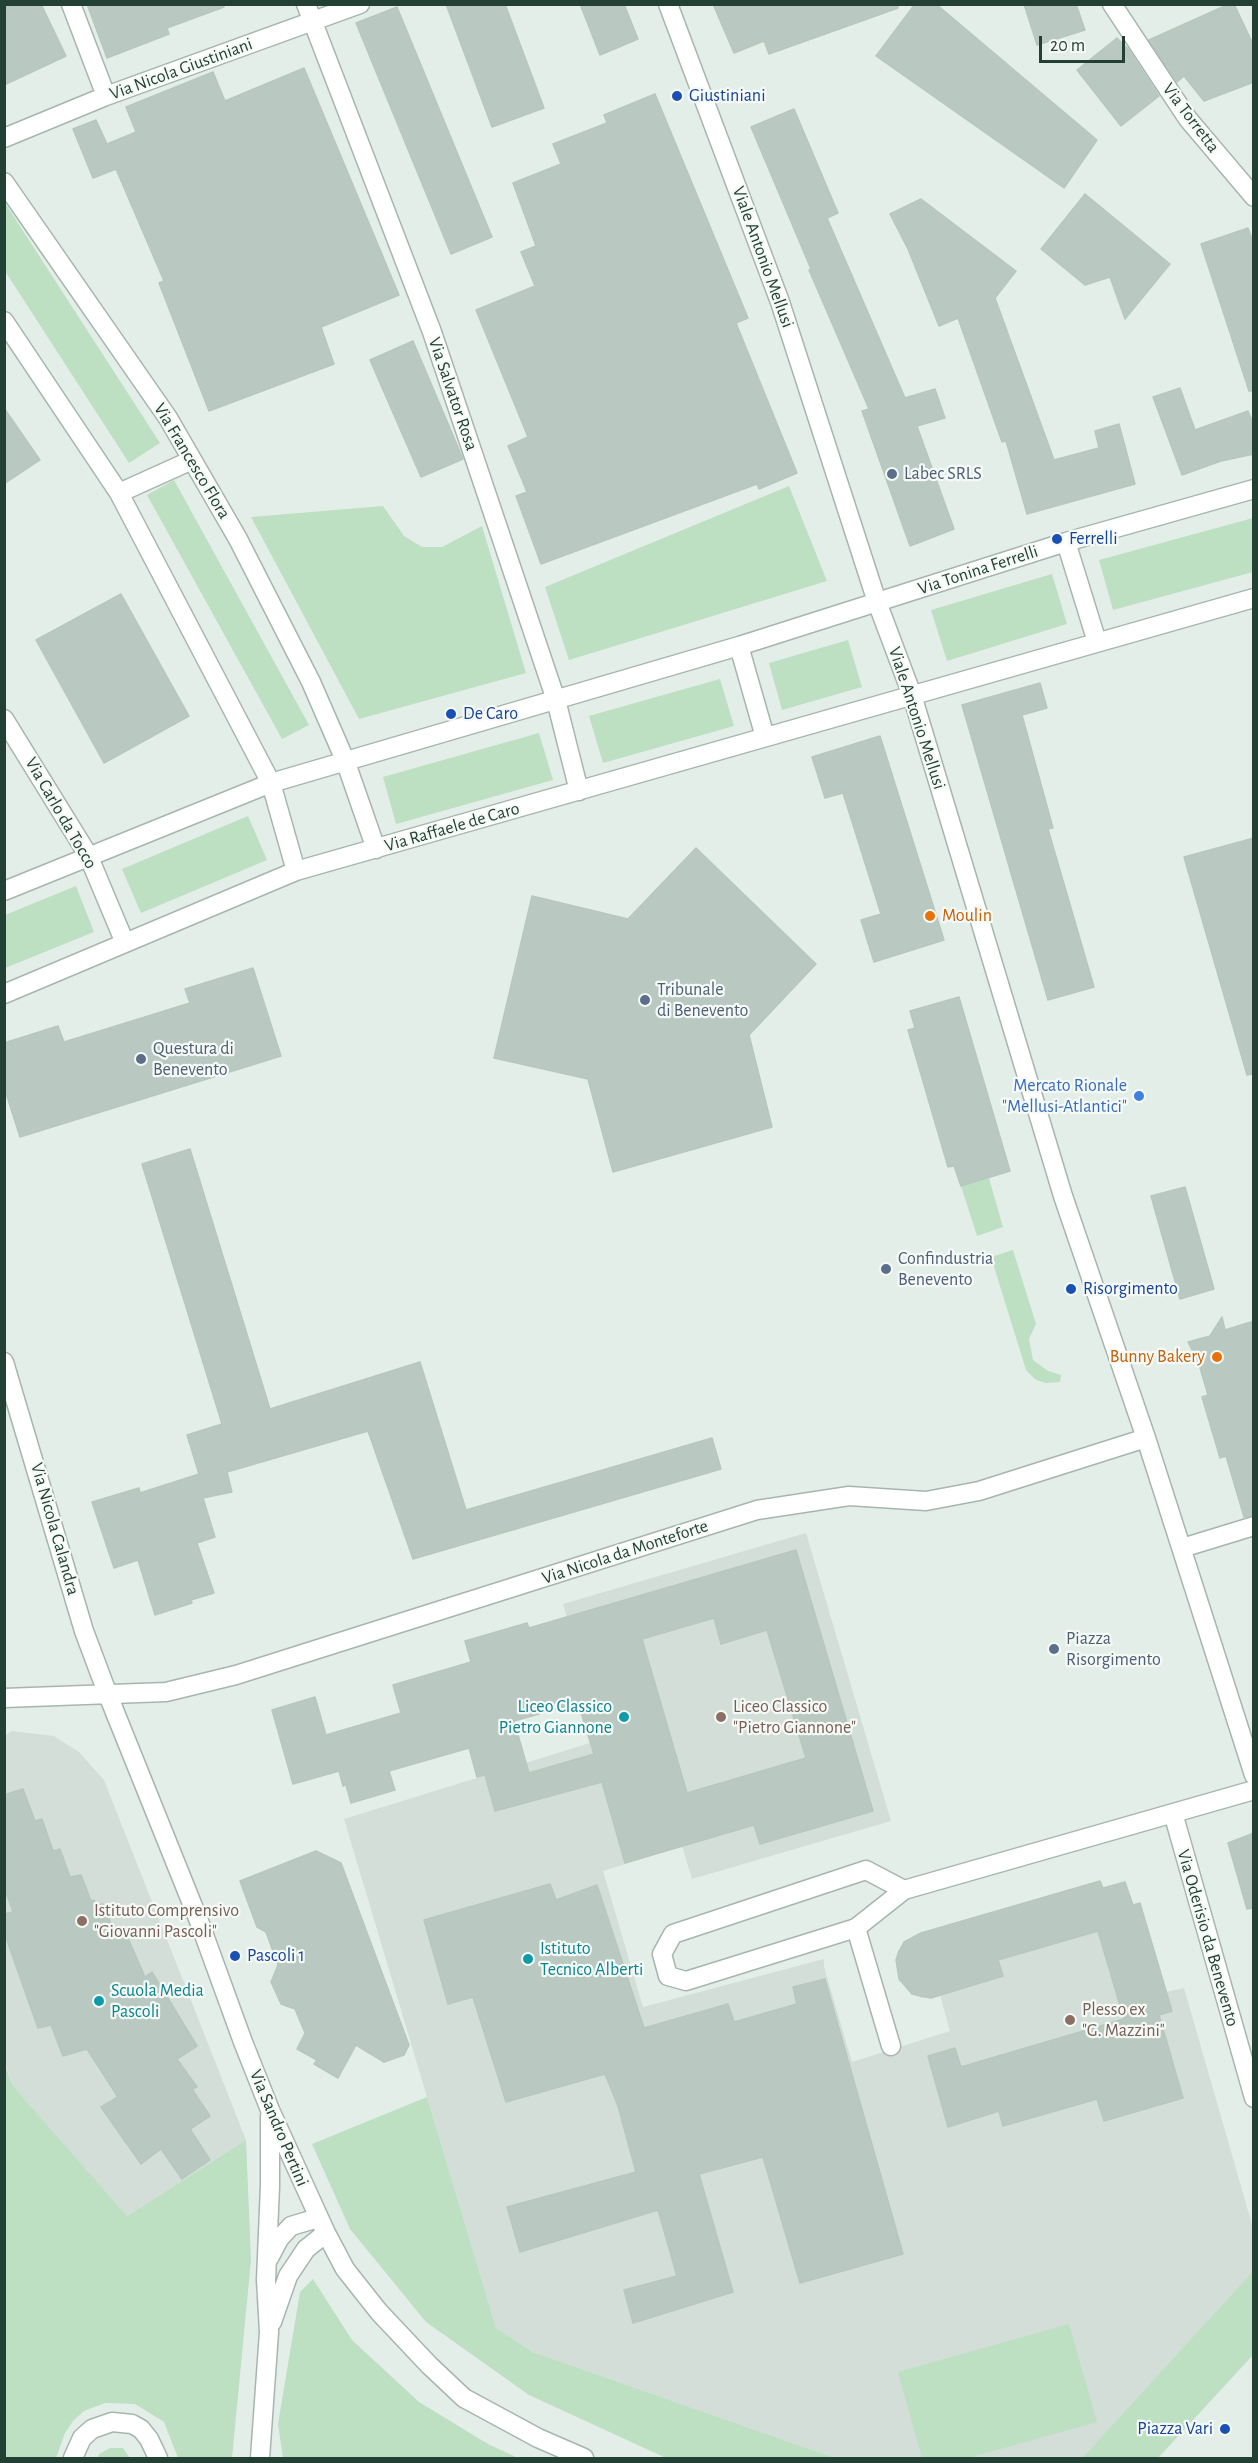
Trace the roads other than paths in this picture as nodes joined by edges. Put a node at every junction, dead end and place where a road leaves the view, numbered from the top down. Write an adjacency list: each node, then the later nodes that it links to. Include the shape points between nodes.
1 (72, 4): 6 (street)
2 (360, 4): 5 (street, Via Nicola Giustiniani)
3 (668, 4): 16 (street, Viale Antonio Mellusi, via 780,302)
4 (1112, 4): 9 (street, Via Torretta, via 1188,119)
5 (310, 13): 6 (street, Via Nicola Giustiniani); 20 (street, Via Salvator Rosa, via 432,332)
6 (106, 96): 7 (street, Via Nicola Giustiniani)
7 (4, 138)
8 (4, 182): 11 (street, Via Francesco Flora, via 168,418)
9 (1254, 197)
10 (4, 321): 13 (street)
11 (192, 460): 13 (street); 23 (street, Via Francesco Flora, via 306,672)
12 (1254, 489): 14 (street, Via Tonina Ferrelli)
13 (119, 493): 24 (street)
14 (1066, 542): 16 (street, Via Tonina Ferrelli); 17 (street)
15 (1254, 598): 17 (street)
16 (877, 602): 18 (street); 19 (street, Viale Antonio Mellusi)
17 (1097, 642): 19 (street)
18 (739, 646): 20 (street); 22 (street)
19 (912, 695): 22 (street, Via Raffaele de Caro); 33 (street, Viale Antonio Mellusi, via 1063,1196)
20 (555, 700): 23 (street); 25 (street, Via Salvator Rosa)
21 (4, 719): 27 (street, Via Carlo da Tocco)
22 (765, 737): 25 (street, Via Raffaele de Caro)
23 (345, 760): 24 (street); 26 (street, Via Francesco Flora)
24 (270, 783): 27 (street); 28 (street)
25 (579, 791): 26 (street, Via Raffaele de Caro)
26 (376, 849): 28 (street, Via Raffaele de Caro)
27 (88, 855): 29 (street); 30 (street, Via Carlo da Tocco)
28 (296, 871): 30 (street, Via Raffaele de Caro)
29 (4, 891)
30 (125, 943): 31 (street, Via Raffaele de Caro)
31 (4, 994)
32 (4, 1362): 36 (street, Via Nicola Calandra, via 84,1631)
33 (1146, 1438): 35 (street); 36 (street, Via Nicola da Monteforte, via 1028,1477 926,1501 849,1496 758,1510 236,1675 166,1692)
34 (1254, 1526): 35 (street)
35 (1182, 1548): 38 (street)
36 (108, 1695): 37 (street, Via Nicola da Monteforte); 45 (street, Via Sandro Pertini)
37 (4, 1698)
38 (1254, 1775)
39 (1254, 1790): 40 (street)
40 (1173, 1813): 41 (street); 44 (street, Via Oderisio da Benevento)
41 (904, 1890): 42 (street); 42 (street, via 866,1870 673,1934 662,1954 668,1976 686,1981)
42 (856, 1928): 43 (street)
43 (891, 2046)
44 (1254, 2098)
45 (270, 2110): 46 (street, Via Sandro Pertini); 47 (street)
46 (322, 2226): 47 (street, via 291,2226); 48 (street, via 288,2276); 52 (street, Via Sandro Pertini, via 345,2269 380,2312 464,2398)
47 (267, 2262): 48 (street)
48 (269, 2332): 51 (street)
49 (73, 2458): 50 (street, via 82,2438 92,2429 112,2422 141,2429)
50 (158, 2458)
51 (260, 2458)
52 (584, 2458)

